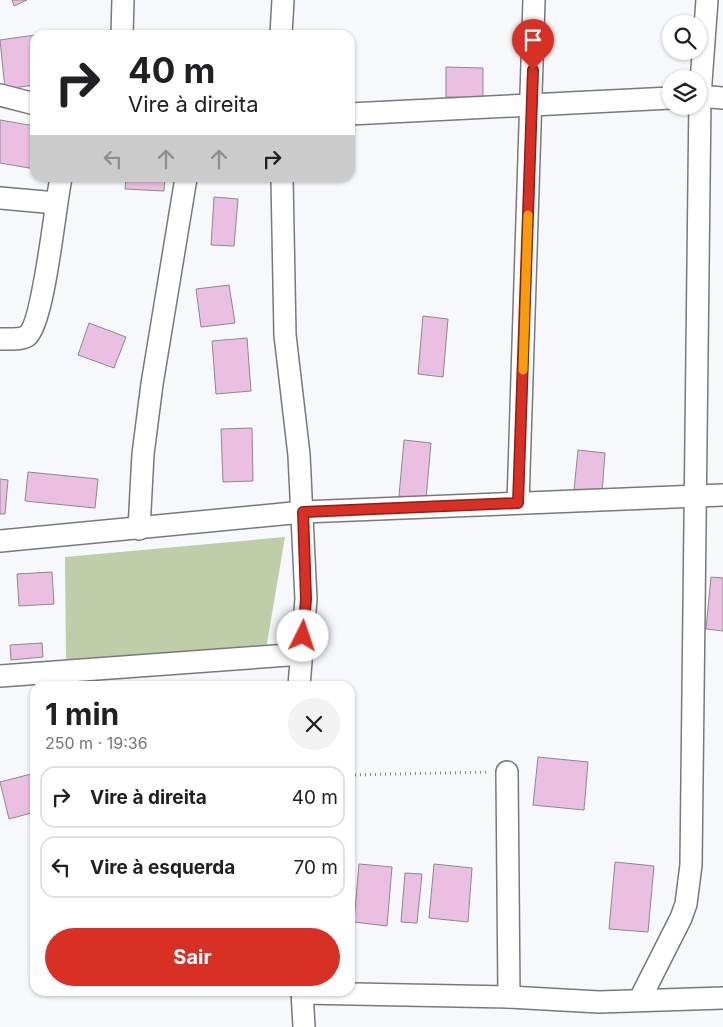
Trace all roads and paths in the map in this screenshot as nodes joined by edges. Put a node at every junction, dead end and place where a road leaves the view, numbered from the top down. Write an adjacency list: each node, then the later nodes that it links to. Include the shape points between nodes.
1 (123, 0): 5 (street)
2 (283, 0): 6 (street)
3 (534, 0): 13 (street)
4 (707, 0): 7 (street)
5 (122, 30)
6 (281, 30)
7 (701, 70)
8 (0, 95): 12 (street)
9 (707, 97): 11 (street)
10 (662, 98): 13 (street)
11 (723, 98)
12 (30, 103)
13 (532, 105): 14 (street); 24 (street)
14 (355, 114)
15 (699, 115): 23 (street)
16 (60, 182): 20 (street)
17 (185, 182): 26 (street, via 152,384)
18 (282, 182): 25 (street, via 284,335)
19 (0, 198): 20 (street)
20 (56, 203): 21 (street, via 41,299 30,331 24,338)
21 (0, 340)
22 (723, 495): 23 (street)
23 (696, 496): 24 (street); 37 (street, via 689,885 681,918)
24 (518, 503): 25 (street)
25 (303, 512): 26 (street); 28 (street, via 306,599)
26 (138, 528): 27 (street)
27 (0, 541)
28 (302, 654): 29 (street); 30 (street)
29 (0, 676)
30 (299, 681)
31 (508, 772): 32 (path); 35 (street)
32 (355, 775)
33 (355, 993): 35 (street)
34 (302, 996): 38 (street)
35 (509, 997): 37 (street, via 599,1002)
36 (723, 998): 37 (street)
37 (640, 1000)
38 (304, 1027)

